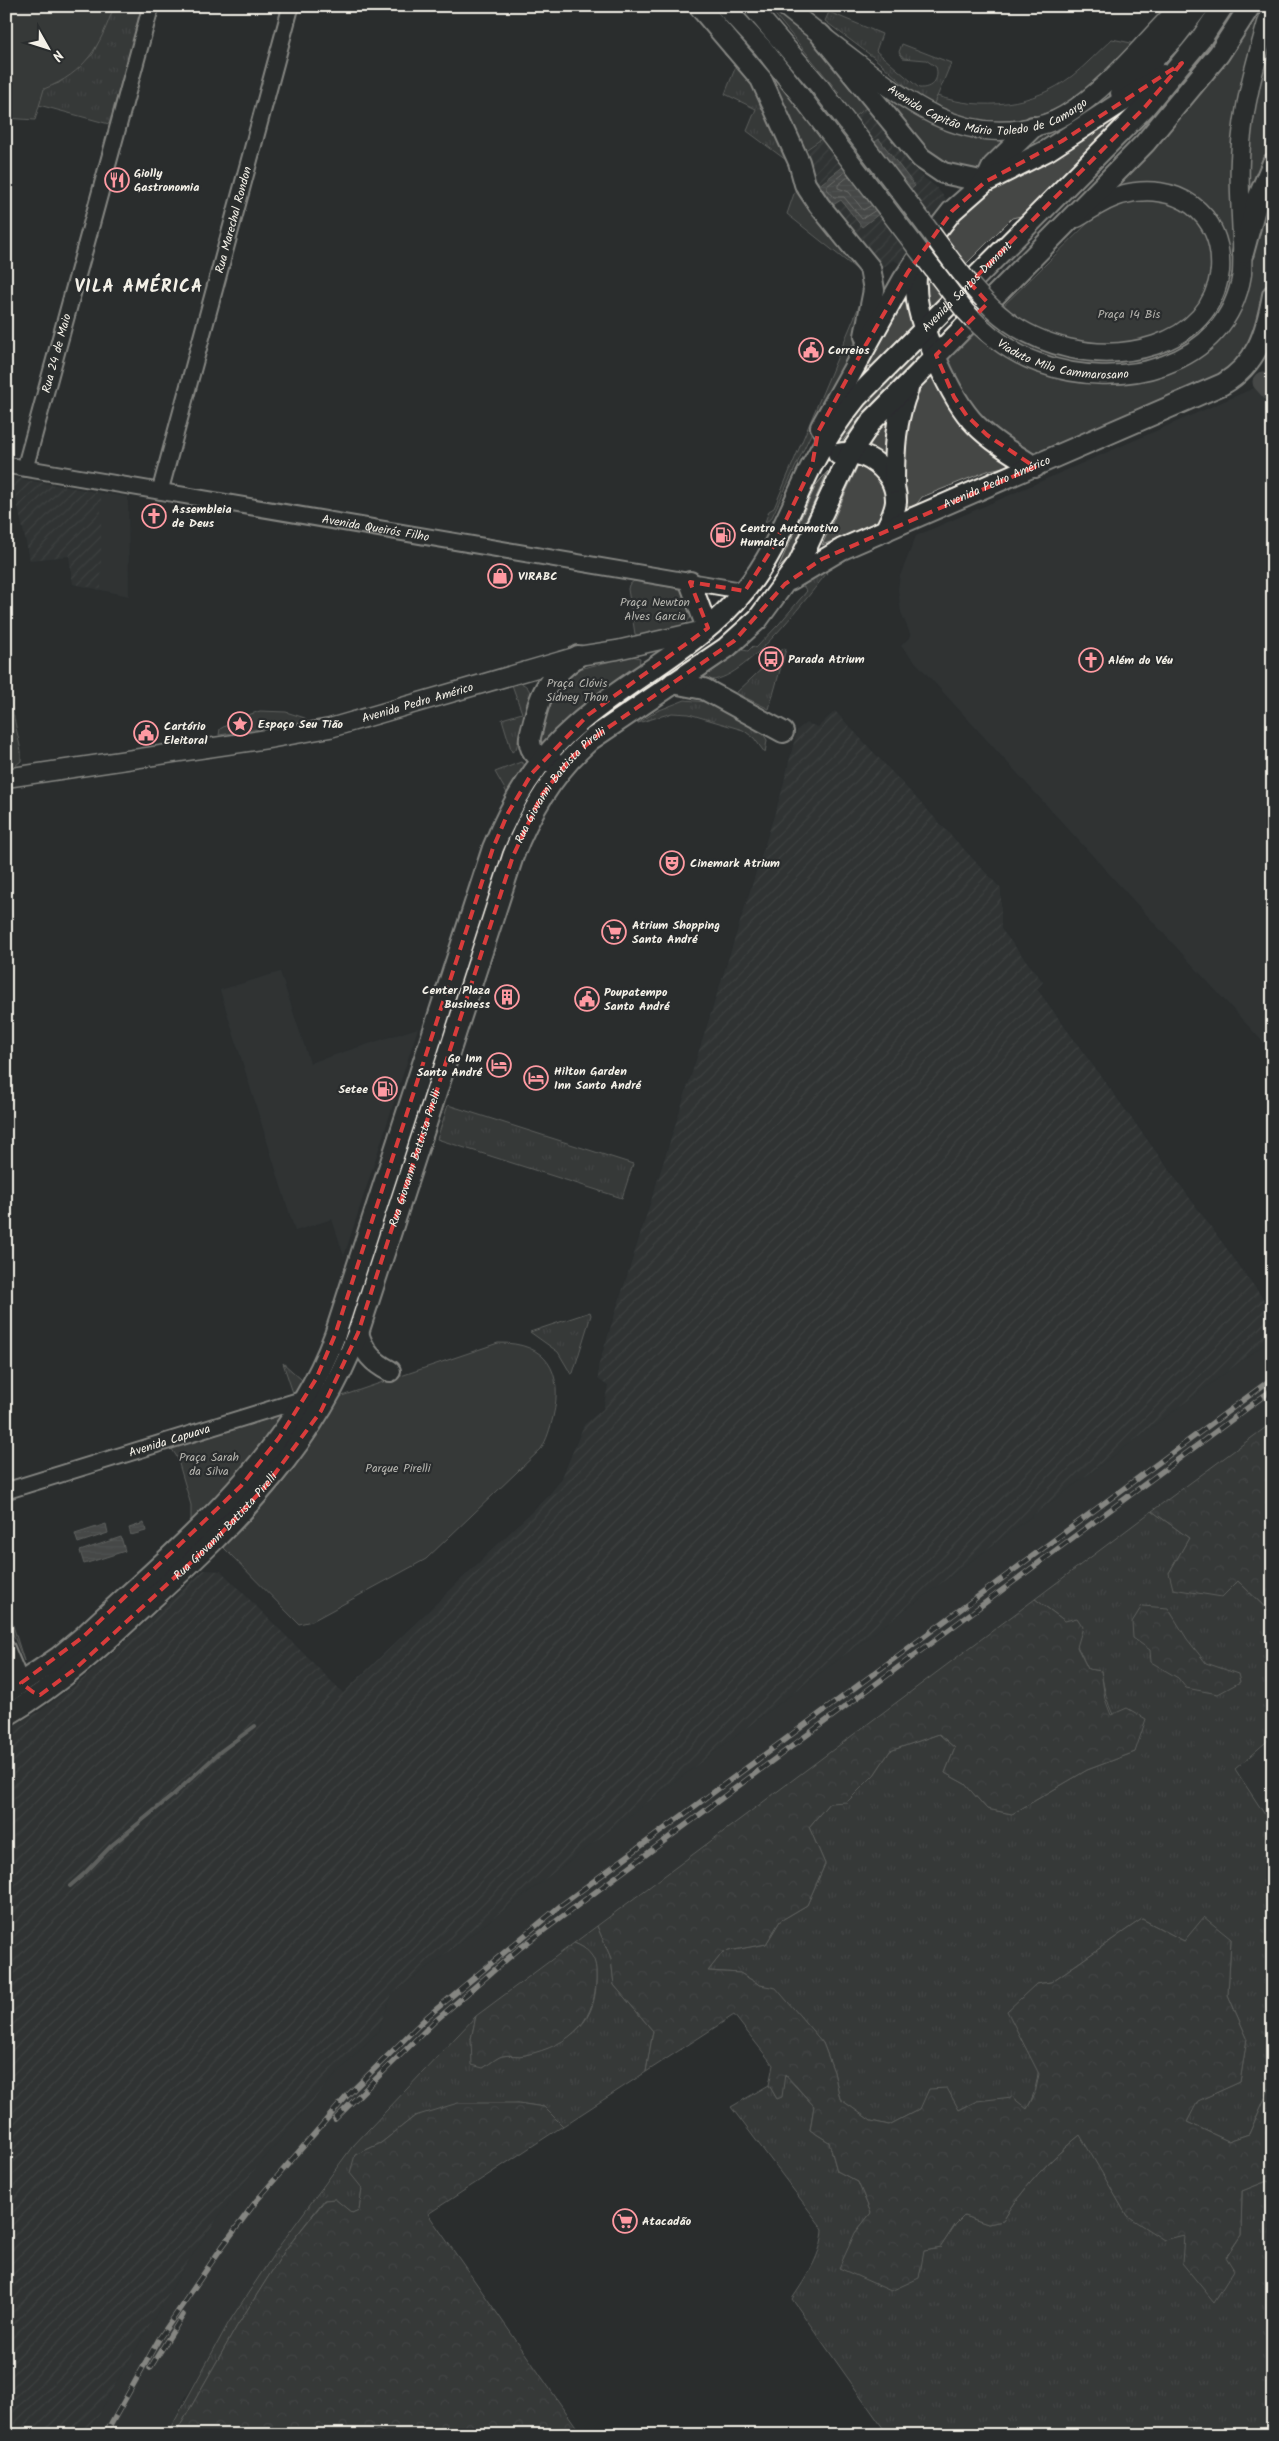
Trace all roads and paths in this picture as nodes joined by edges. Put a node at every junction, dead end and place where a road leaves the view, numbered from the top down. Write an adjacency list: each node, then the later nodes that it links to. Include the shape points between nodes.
1 (151, 6): 30 (street, Rua 24 de Maio)
2 (291, 6): 32 (street, Rua Marechal Rondon)
3 (699, 6): 23 (highway, via 761,79 799,162 805,184 870,268 874,290)
4 (724, 6): 19 (main road, Viaduto Milo Cammarosano, bridge, via 763,48 965,312 998,342 1038,363 1072,372 1108,374 1142,371 1172,363 1199,348 1221,328 1235,303)
5 (751, 6): 18 (main road, Viaduto Milo Cammarosano, bridge, via 820,87 977,291 1005,319 1031,335 1060,346 1090,352 1134,350 1164,342 1185,332 1203,315 1215,294 1220,271 1219,245 1209,222 1191,204 1168,193 1119,196)
6 (784, 6): 12 (main road, Avenida Capitão Mário Toledo de Camargo)
7 (1180, 6): 15 (main road, Avenida Capitão Mário Toledo de Camargo, via 1084,102 1063,116)
8 (1199, 6): 14 (highway, via 1169,43)
9 (1223, 6): 13 (highway, Avenida Santos Dumont)
10 (1250, 6): 18 (highway, via 1219,54 1174,111)
11 (1272, 6): 19 (main road, Viaduto Milo Cammarosano, via 1251,76 1242,128 1239,178)
12 (820, 34): 15 (main road, Avenida Capitão Mário Toledo de Camargo, via 901,98 936,117 986,130); 17 (highway, via 921,158 943,173)
13 (1182, 63): 14 (highway); 22 (highway, Avenida Santos Dumont, via 1138,114)
14 (1098, 116): 17 (highway, via 1048,150)
15 (1033, 127): 17 (highway, via 993,166)
16 (1273, 163): 19 (highway, via 1257,201)
17 (985, 182): 20 (highway, via 952,211)
18 (1068, 223): 24 (highway)
19 (1243, 253)
20 (920, 256): 22 (highway, via 915,286); 23 (highway)
21 (1273, 295): 29 (highway, Avenida Pedro Américo, via 1263,338 1246,367 1234,378)
22 (925, 328): 24 (highway); 28 (highway, Avenida Santos Dumont, via 857,397 832,430)
23 (860, 355): 28 (highway, via 818,432)
24 (936, 355): 25 (highway); 29 (highway, via 954,397 967,416 1000,445)
25 (912, 380): 26 (highway, via 872,421); 31 (highway, via 897,419)
26 (851, 452): 28 (highway, via 831,455); 31 (highway, via 873,461); 35 (highway, via 799,563)
27 (6, 465): 30 (street, Avenida Queirós Filho)
28 (812, 466): 36 (highway, Avenida Santos Dumont, via 773,547)
29 (1035, 467): 33 (highway, Avenida Pedro Américo)
30 (25, 468): 32 (street, Avenida Queirós Filho)
31 (894, 483): 33 (highway, via 896,503)
32 (160, 491): 34 (street, Avenida Queirós Filho)
33 (885, 531): 35 (highway, Avenida Pedro Américo, via 822,559)
34 (690, 582): 36 (street, Avenida Queirós Filho); 37 (highway)
35 (785, 584): 36 (highway, Avenida Pedro Américo); 40 (highway, Rua Giovanni Battista Pirelli, via 744,633)
36 (745, 591): 37 (highway, Rua Giovanni Battista Pirelli)
37 (706, 629): 38 (main road, Avenida Pedro Américo); 43 (highway, Rua Giovanni Battista Pirelli, via 588,715)
38 (578, 656): 39 (main road, Avenida Pedro Américo); 41 (highway, via 559,671)
39 (511, 676): 41 (main road, via 532,683); 45 (main road, Avenida Pedro Américo, via 330,728)
40 (673, 683): 42 (highway, via 704,688); 44 (highway, Rua Giovanni Battista Pirelli, via 603,730)
41 (539, 697): 43 (highway, via 529,743 534,754)
42 (783, 732)
43 (543, 759): 44 (highway); 49 (highway, Rua Giovanni Battista Pirelli, via 508,813 493,848 335,1335)
44 (564, 767): 46 (highway, Rua Giovanni Battista Pirelli, via 531,814 513,856)
45 (6, 778)
46 (358, 1333): 47 (highway, via 366,1354); 48 (highway, Rua Giovanni Battista Pirelli)
47 (390, 1371)
48 (333, 1390): 49 (street, Avenida Capuava); 53 (highway, Rua Giovanni Battista Pirelli, via 295,1449 236,1520 95,1652)
49 (305, 1398): 50 (street, Avenida Capuava); 52 (highway, Rua Giovanni Battista Pirelli, via 266,1455 228,1499 83,1637)
50 (6, 1491)
51 (6, 1647): 52 (street)
52 (14, 1688): 53 (highway)
53 (40, 1695): 54 (highway, Rua Giovanni Battista Pirelli)
54 (6, 1716)

